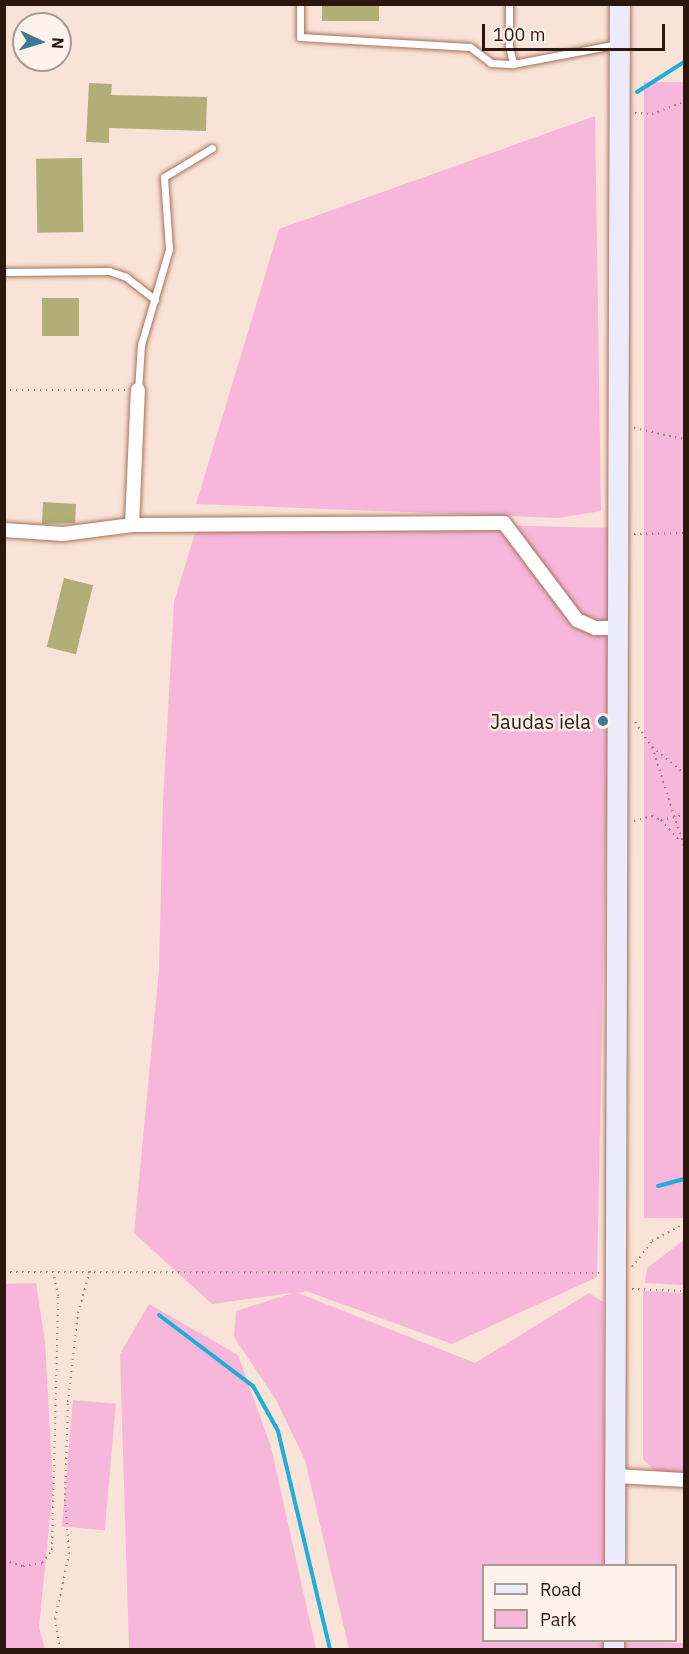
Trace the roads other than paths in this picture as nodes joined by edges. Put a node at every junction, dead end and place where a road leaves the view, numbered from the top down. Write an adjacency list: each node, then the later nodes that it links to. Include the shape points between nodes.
1 (300, 4): 5 (lane, via 300,37 470,47 492,63)
2 (509, 4): 5 (lane)
3 (620, 4): 4 (main road)
4 (620, 44): 5 (lane); 12 (main road)
5 (513, 64)
6 (212, 148): 8 (lane, via 164,177 168,249)
7 (4, 272): 8 (lane, via 109,271 126,277)
8 (155, 300): 9 (lane, via 141,345)
9 (138, 390): 10 (street)
10 (132, 525): 11 (street, via 63,534); 12 (street, via 504,523 577,620 596,628)
11 (4, 530)
12 (618, 628): 13 (main road)
13 (615, 1476): 14 (street); 15 (main road)
14 (684, 1480)
15 (615, 1564)

